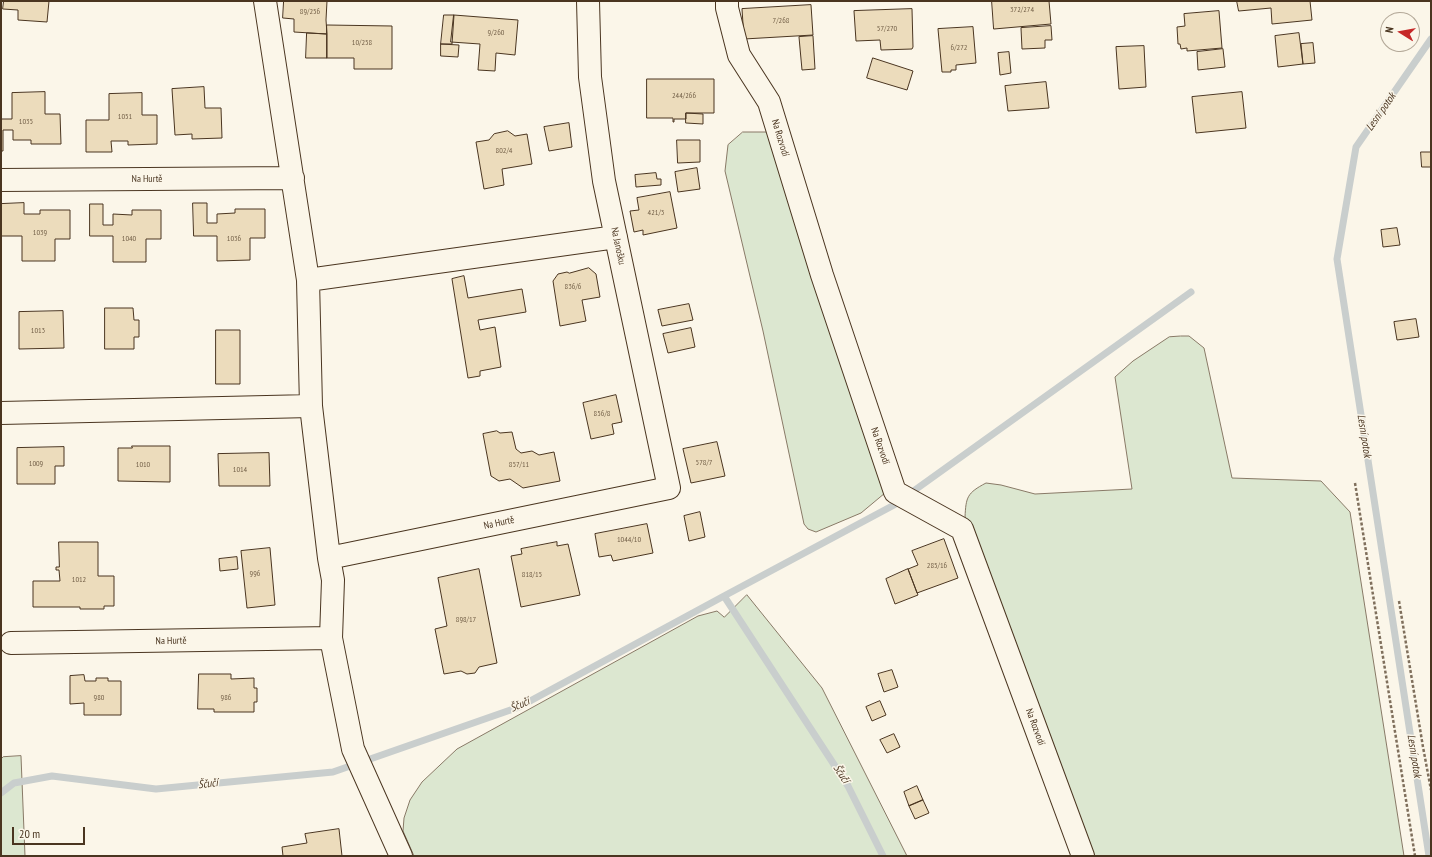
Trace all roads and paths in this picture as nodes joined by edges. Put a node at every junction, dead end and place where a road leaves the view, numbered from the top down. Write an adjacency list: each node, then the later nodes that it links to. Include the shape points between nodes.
1 (265, 1): 4 (street)
2 (588, 1): 6 (street, Na Janošku, via 590,77 604,181)
3 (727, 1): 18 (street, Na Rozvodí, via 726,8 739,55 769,102 822,275 895,492 962,529)
4 (292, 178): 5 (street, Na Hurtě); 7 (street)
5 (1, 180)
6 (616, 237): 7 (street); 11 (street, Na Janošku)
7 (308, 280): 8 (street)
8 (311, 406): 9 (street); 12 (street)
9 (1, 413)
10 (1355, 484): 19 (path)
11 (669, 488): 12 (street, Na Hurtě)
12 (329, 558): 14 (street, via 333,580)
13 (1399, 601): 16 (path)
14 (331, 638): 15 (street, Na Hurtě); 17 (street, via 353,749)
15 (11, 643)
16 (1431, 790)
17 (401, 856)
18 (1083, 856)
19 (1415, 856)

